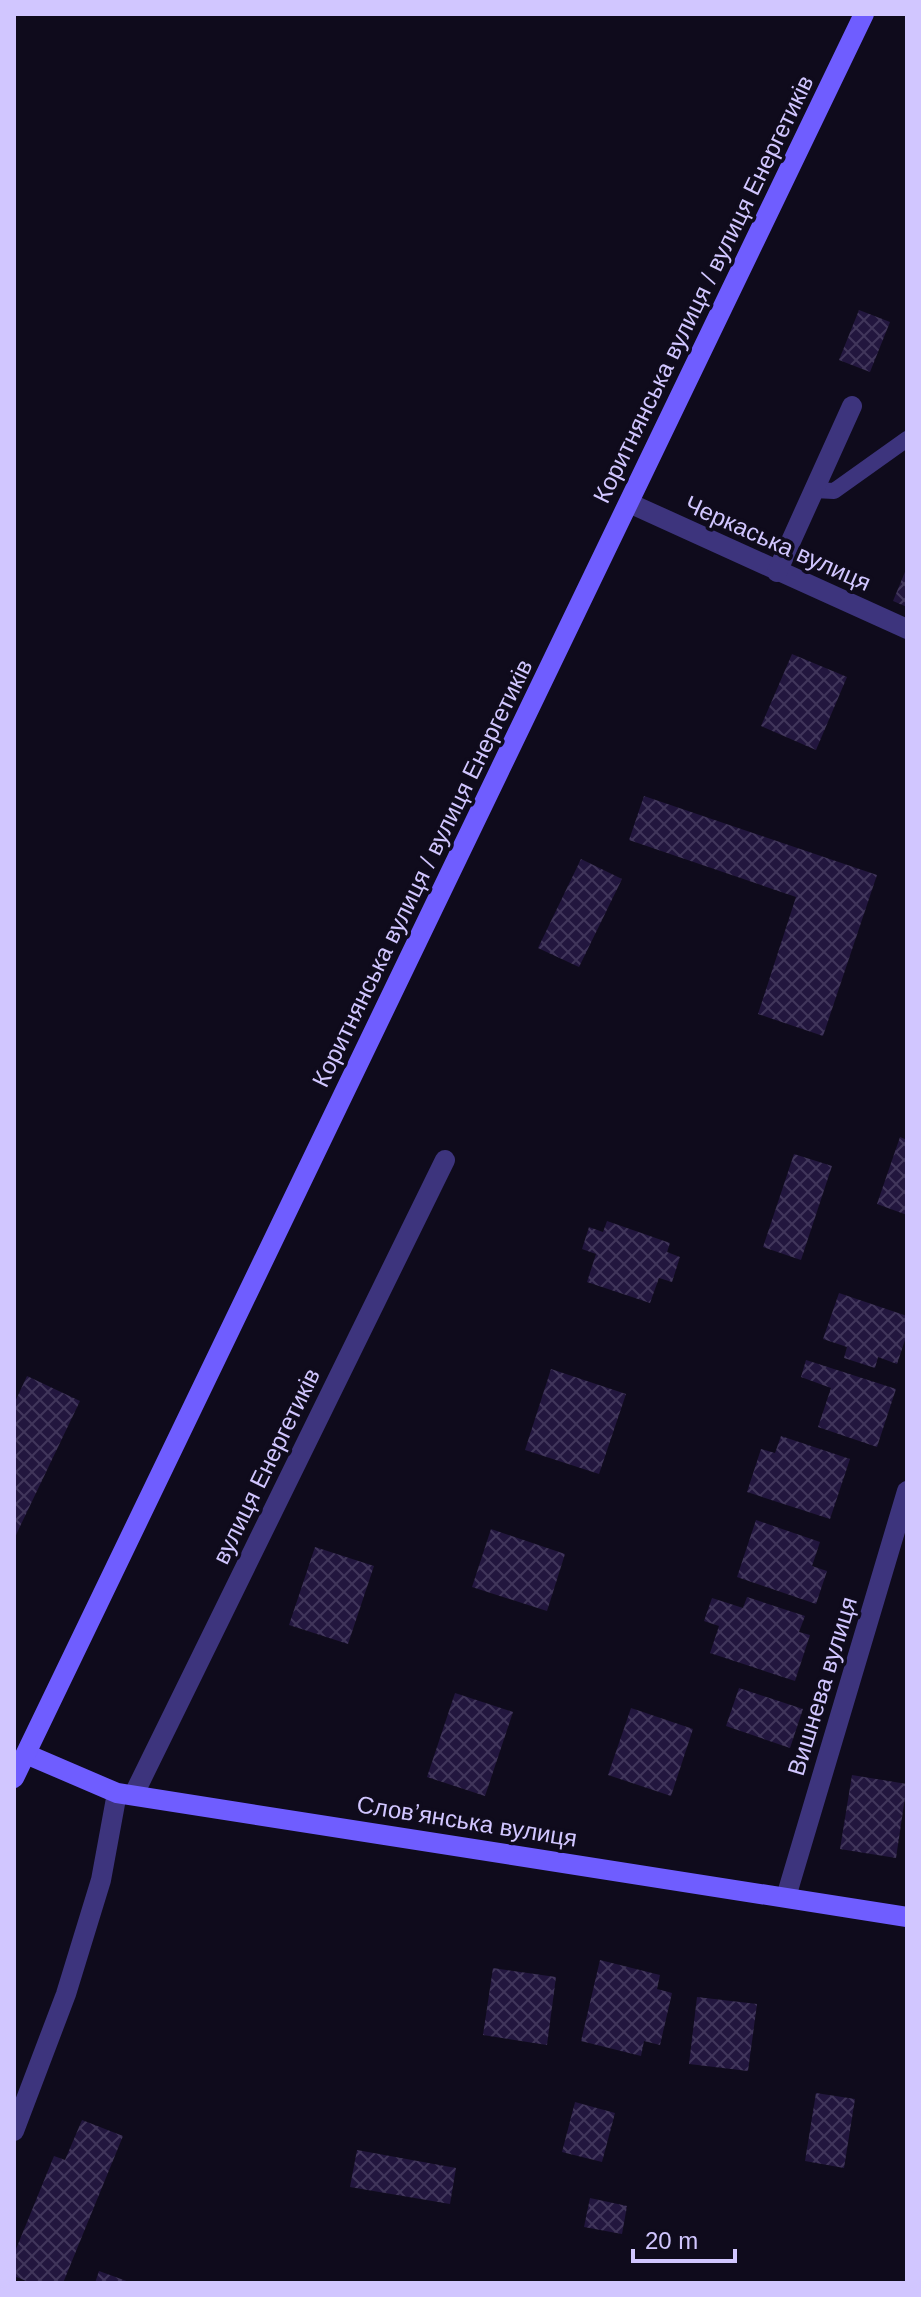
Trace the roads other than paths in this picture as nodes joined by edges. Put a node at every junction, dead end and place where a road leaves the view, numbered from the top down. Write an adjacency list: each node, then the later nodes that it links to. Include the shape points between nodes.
1 (864, 14): 5 (street, Коритнянська вулиця / вулиця Енергетиків)
2 (852, 406): 4 (street)
3 (907, 439): 4 (lane, via 834,491)
4 (814, 490): 6 (street)
5 (629, 503): 6 (street, Черкаська вулиця); 10 (street, Коритнянська вулиця / вулиця Енергетиків)
6 (777, 572): 7 (street, Черкаська вулиця)
7 (907, 629)
8 (445, 1160): 12 (street, вулиця Енергетиків)
9 (907, 1491): 13 (street, Вишнева вулиця)
10 (20, 1751): 11 (street, Коритнянська вулиця / вулиця Енергетиків); 12 (street, Словʼянська вулиця)
11 (14, 1778)
12 (125, 1794): 13 (street, Словʼянська вулиця); 15 (street, вулиця Енергетиків, via 66,1994)
13 (786, 1897): 14 (street, Словʼянська вулиця)
14 (907, 1917)
15 (14, 2131)

